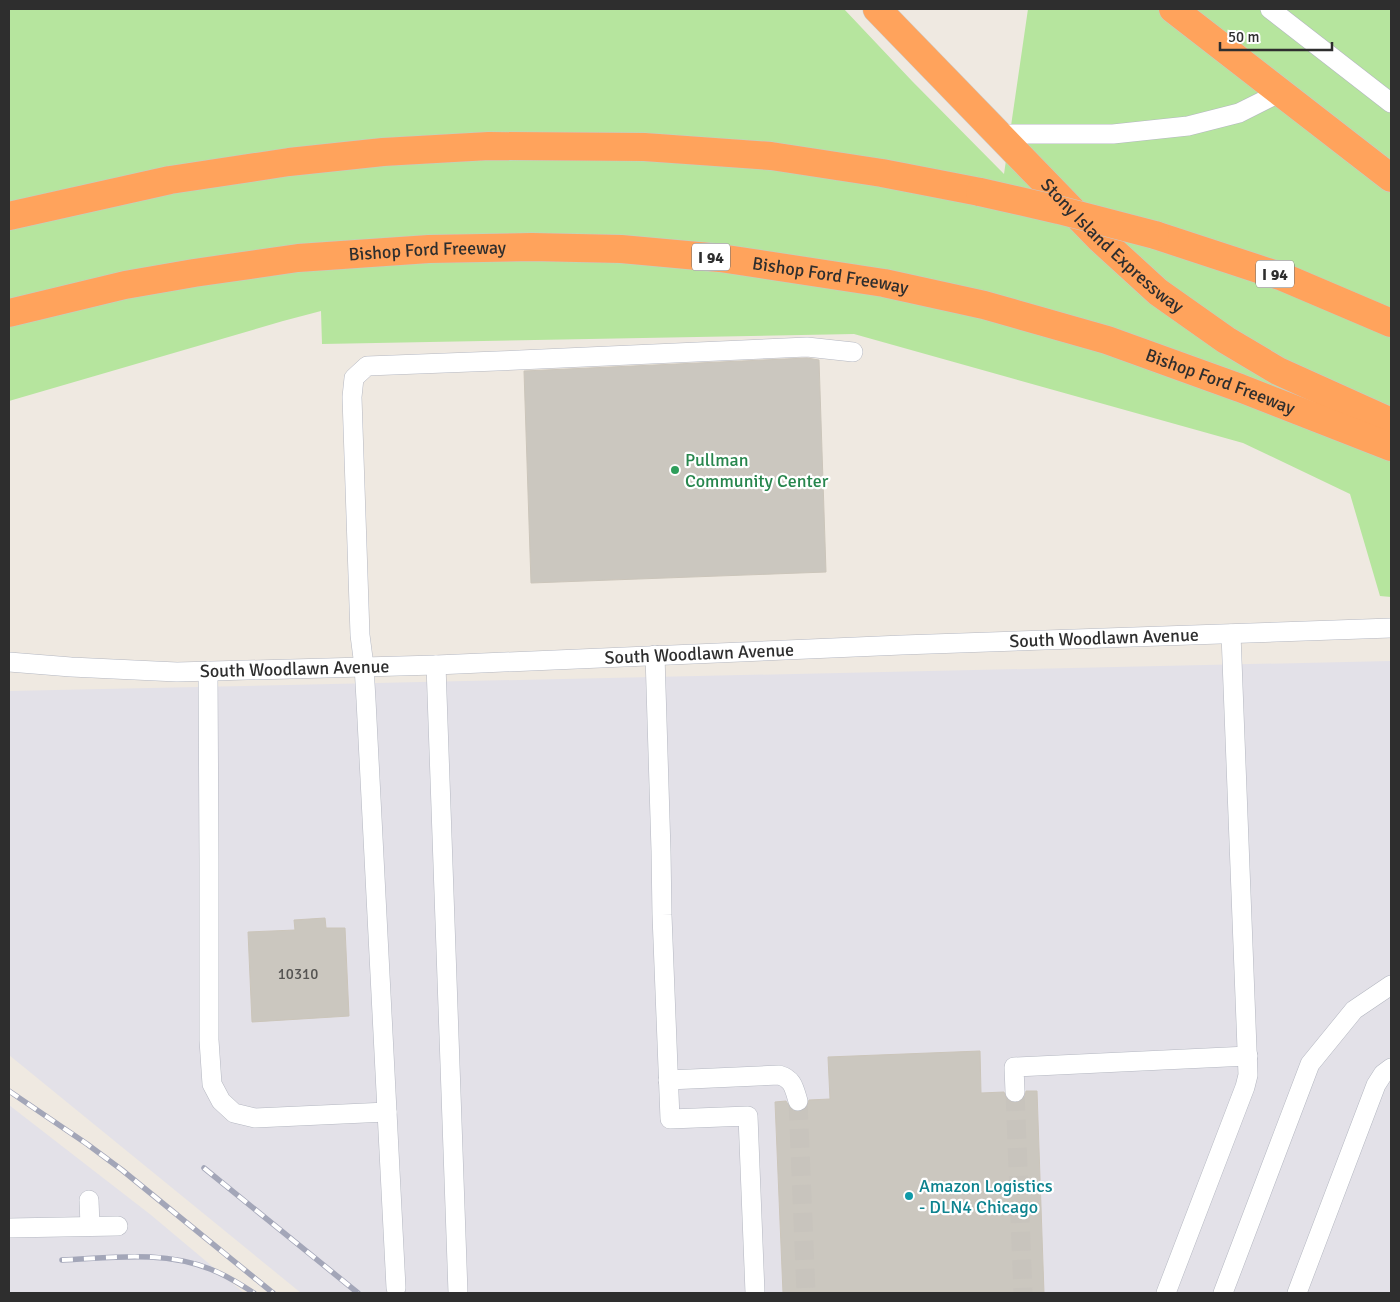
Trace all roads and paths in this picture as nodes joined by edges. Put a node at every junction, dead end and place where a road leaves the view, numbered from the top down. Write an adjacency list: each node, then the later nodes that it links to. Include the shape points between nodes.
1 (877, 9): 6 (highway, Stony Island Expressway)
2 (1173, 9): 4 (highway)
3 (1270, 9): 5 (street)
4 (1281, 92): 6 (street, via 1239,113 1188,126 1113,134); 7 (highway)
5 (1391, 103)
6 (997, 134): 12 (highway, Stony Island Expressway, via 1100,239 1158,292 1226,340 1278,371)
7 (1391, 178)
8 (9, 216): 10 (highway, I 94, bridge, via 170,180 383,152 489,146 644,147 771,156 980,192 1155,235 1283,277)
9 (9, 313): 13 (highway, Bishop Ford Freeway / I 94, via 194,272 308,257 429,249 532,247 720,258 884,282 984,305 1107,340)
10 (1391, 323)
11 (853, 352): 19 (street, via 807,347 367,366 354,378 352,397 360,635)
12 (1391, 422)
13 (1391, 447)
14 (1391, 628): 15 (street, South Woodlawn Avenue)
15 (1231, 634): 16 (street, South Woodlawn Avenue); 22 (street)
16 (655, 655): 18 (street, South Woodlawn Avenue); 24 (street)
17 (9, 662): 20 (street, South Woodlawn Avenue)
18 (436, 665): 19 (street, South Woodlawn Avenue); 33 (street)
19 (364, 666): 20 (street, South Woodlawn Avenue); 27 (street)
20 (208, 671): 27 (street, via 209,1040 212,1084 221,1101 234,1113 255,1118)
21 (1391, 986): 36 (street, via 1354,1010 1310,1064)
22 (1248, 1056): 25 (street, via 1014,1067); 35 (street, via 1245,1087)
23 (1391, 1068): 37 (street, via 1376,1085)
24 (668, 1080): 26 (street, via 779,1075 793,1084); 34 (street, via 670,1119 748,1116)
25 (1015, 1092)
26 (798, 1101)
27 (387, 1112): 32 (street)
28 (89, 1200): 29 (street)
29 (90, 1226): 30 (street); 31 (street)
30 (118, 1226)
31 (9, 1228)
32 (396, 1288)
33 (458, 1293)
34 (756, 1293)
35 (1166, 1293)
36 (1222, 1293)
37 (1297, 1293)

